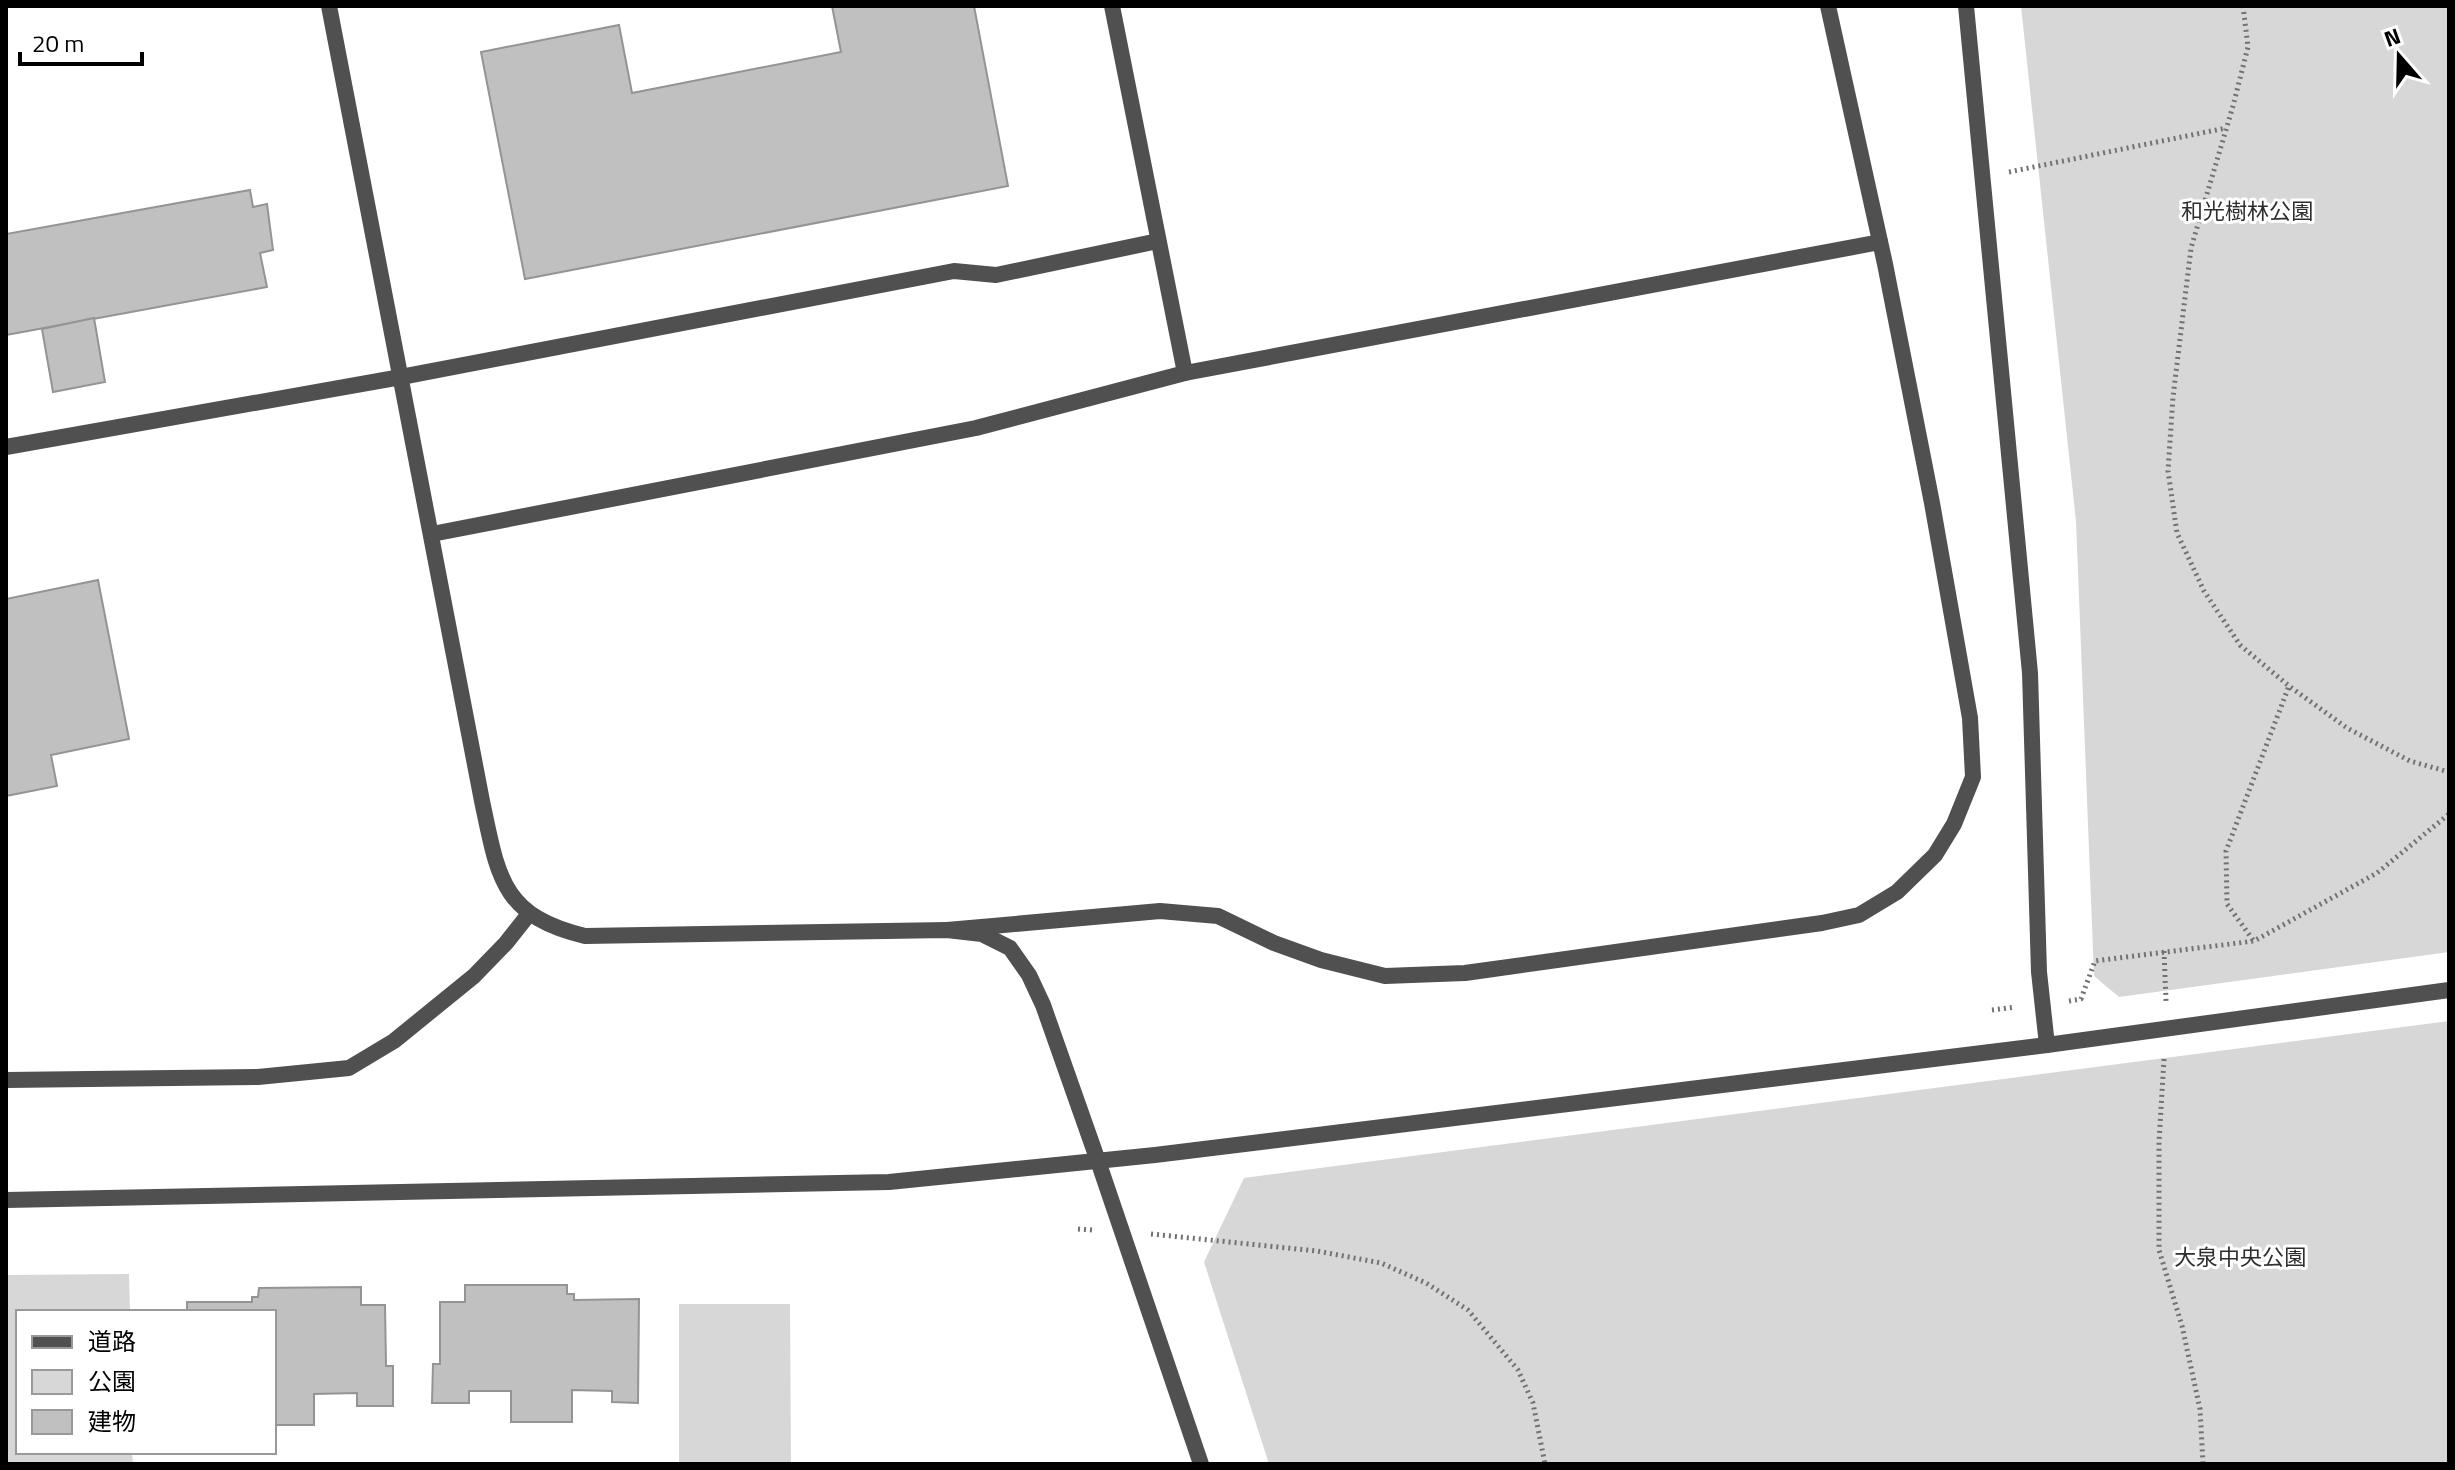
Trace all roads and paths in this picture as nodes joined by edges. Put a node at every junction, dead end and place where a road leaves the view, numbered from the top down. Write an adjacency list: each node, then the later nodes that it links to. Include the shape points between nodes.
1 (329, 6): 11 (street)
2 (1112, 6): 8 (street)
3 (1828, 6): 9 (street)
4 (1966, 6): 7 (street)
5 (2243, 6): 6 (path, via 2248,47)
6 (2226, 128): 7 (path); 14 (path, via 2191,248 2168,471 2177,533 2204,591 2240,645)
7 (1984, 177): 24 (street, via 2030,673 2039,972)
8 (1158, 241): 10 (street); 11 (street, via 996,275 954,271)
9 (1880, 242): 10 (street); 18 (street, via 1970,718 1973,777 1935,855 1897,892 1859,915 1822,923 1465,973 1385,976 1321,960 1218,916 1160,911)
10 (1185, 373): 13 (street, via 976,428)
11 (401, 377): 12 (street); 13 (street)
12 (6, 447)
13 (432, 534): 17 (street, via 494,859 502,881)
14 (2289, 686): 15 (path, via 2347,728 2410,761); 19 (path, via 2226,851 2227,904)
15 (2449, 772)
16 (2449, 814): 19 (path, via 2377,873)
17 (529, 914): 18 (street, via 562,930 610,937); 25 (street, via 474,976 394,1041 349,1068 258,1077)
18 (947, 930): 26 (street, via 982,934 1010,948 1029,975)
19 (2254, 941): 20 (path)
20 (2164, 951): 21 (path); 23 (path)
21 (2095, 961)
22 (2449, 990): 23 (street)
23 (2166, 1029): 24 (street); 32 (path, via 2159,1250 2197,1395)
24 (2047, 1045): 26 (street)
25 (6, 1080)
26 (1098, 1161): 27 (street, via 889,1182); 29 (street)
27 (6, 1200)
28 (1078, 1229): 29 (path)
29 (1122, 1231): 30 (street); 31 (path, via 1317,1251 1381,1263 1426,1283 1468,1310 1518,1370 1533,1403)
30 (1201, 1464)
31 (1545, 1464)
32 (2203, 1464)

